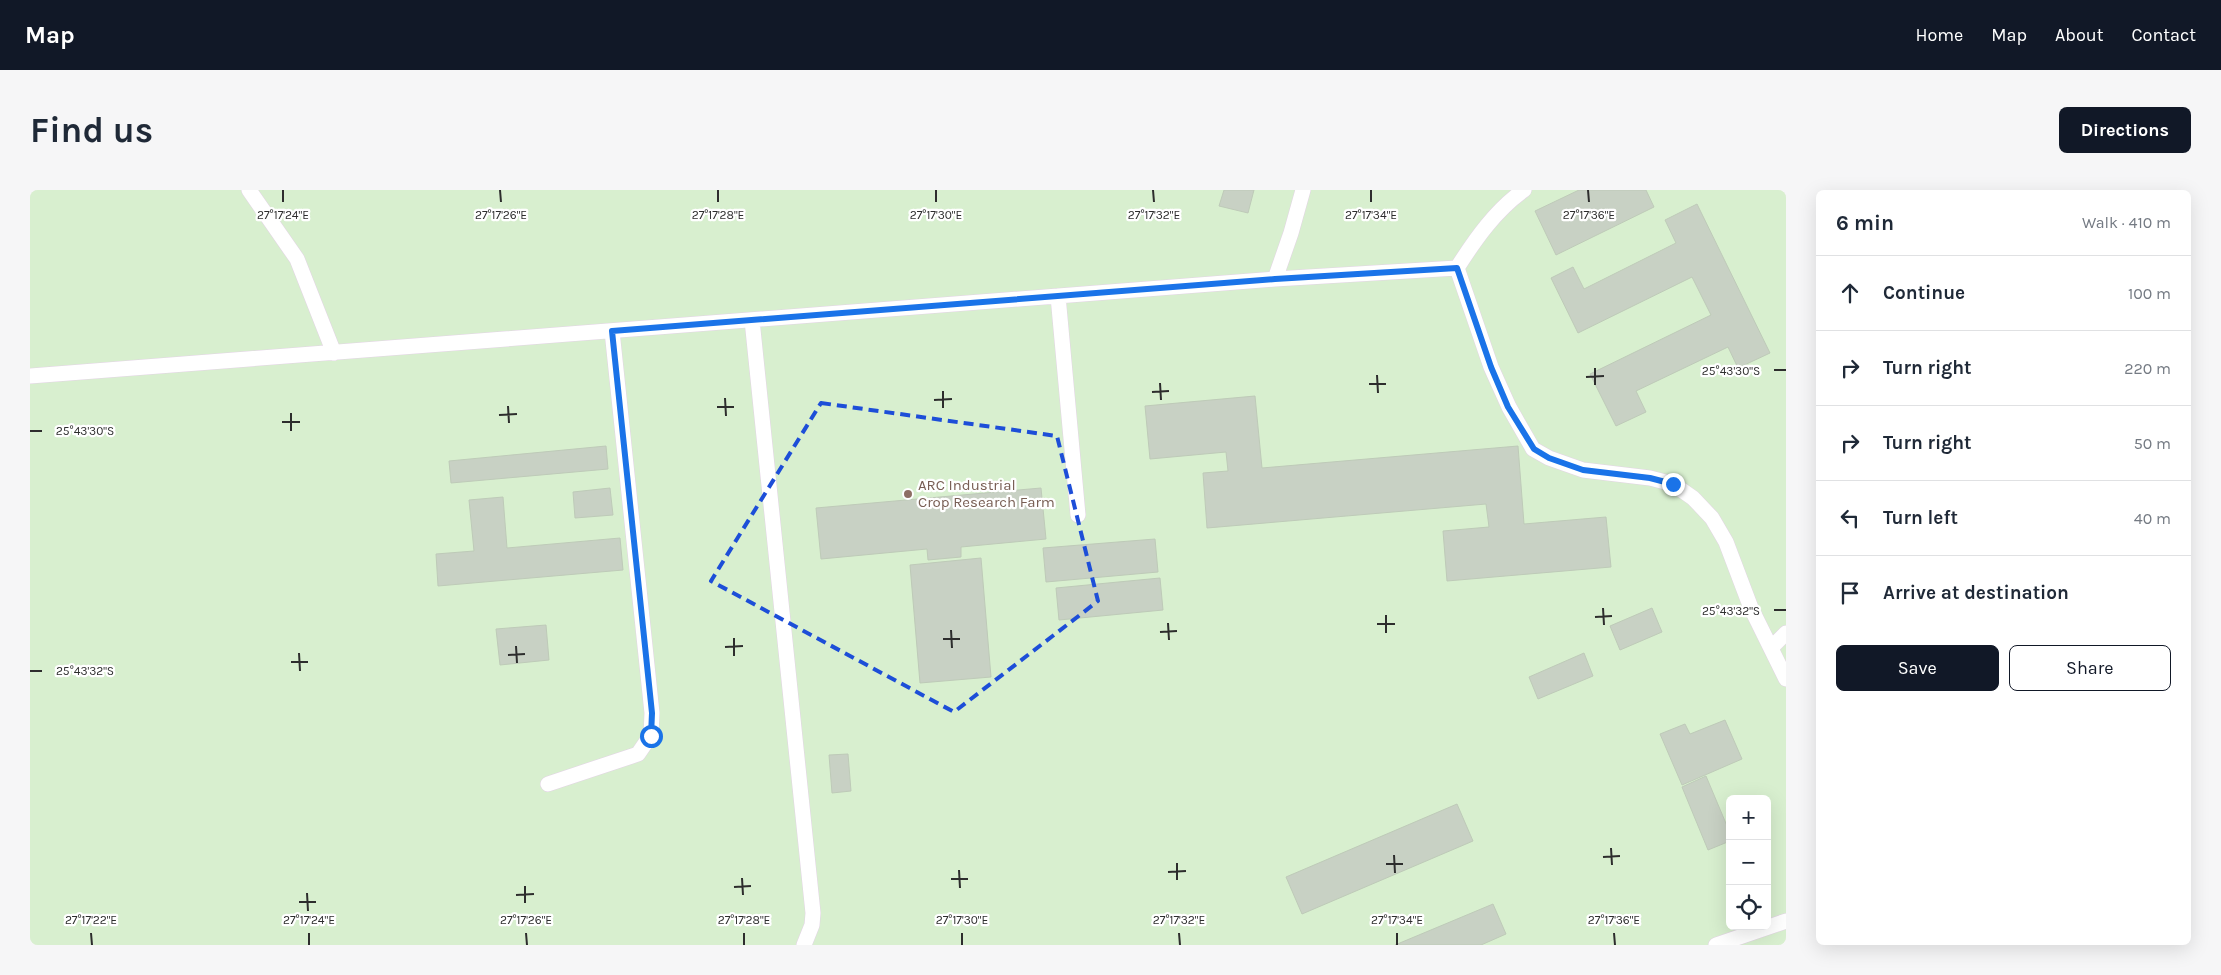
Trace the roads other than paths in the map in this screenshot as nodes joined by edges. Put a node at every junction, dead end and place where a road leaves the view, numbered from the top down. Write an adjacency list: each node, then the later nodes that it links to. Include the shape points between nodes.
1 (249, 190): 9 (lane, via 297,259)
2 (1303, 190): 5 (lane)
3 (1524, 190): 4 (lane, via 1491,221)
4 (1457, 268): 5 (lane); 13 (lane, via 1508,407 1534,449 1583,470 1673,484 1693,498 1712,518 1726,542 1751,608)
5 (1275, 279): 6 (lane)
6 (1058, 296): 7 (lane); 11 (lane)
7 (752, 320): 8 (lane); 17 (lane, via 812,913 812,925)
8 (612, 331): 9 (lane); 15 (lane, via 652,713 651,736 638,754)
9 (334, 353): 10 (lane)
10 (30, 376)
11 (1078, 515)
12 (1786, 633): 13 (lane)
13 (1771, 648): 14 (lane)
14 (1786, 679)
15 (548, 784)
16 (1786, 921): 18 (lane)
17 (804, 945)
18 (1716, 945)

